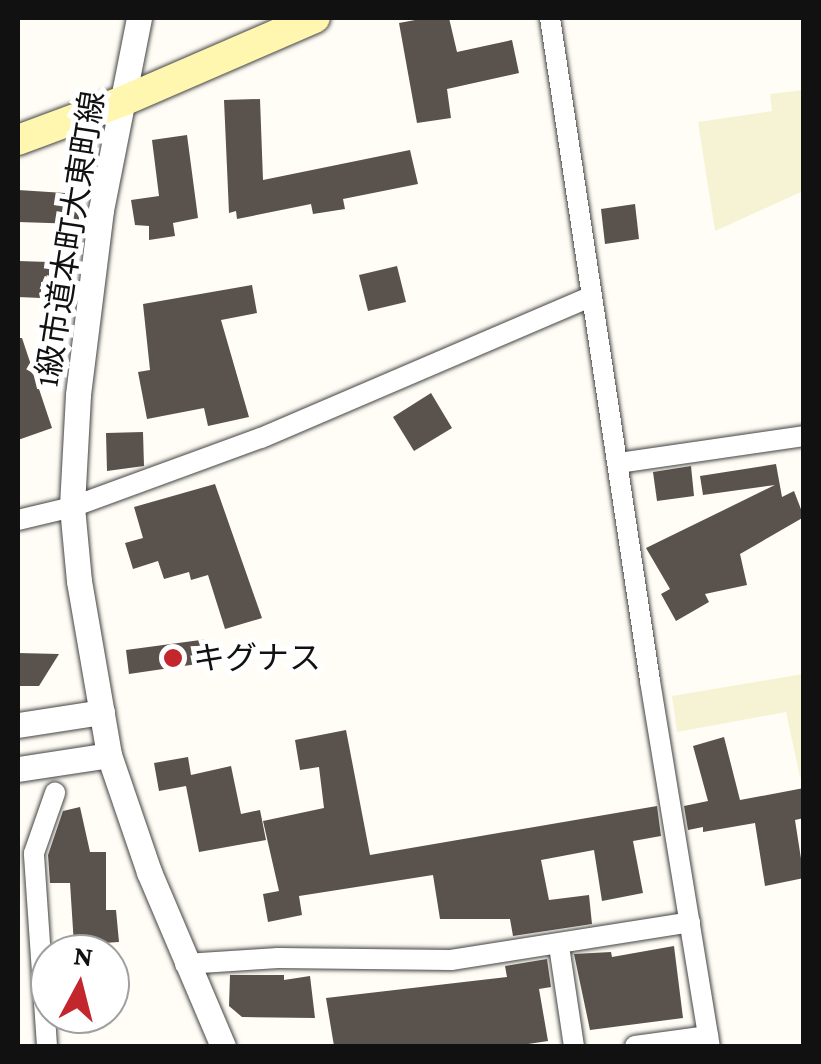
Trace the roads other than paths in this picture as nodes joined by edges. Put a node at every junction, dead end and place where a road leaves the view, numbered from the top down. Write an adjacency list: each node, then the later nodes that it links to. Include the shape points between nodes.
1 (139, 18): 4 (street, 1級市道本町大東町線)
2 (315, 18): 4 (main road)
3 (550, 18): 6 (street)
4 (123, 101): 5 (main road); 9 (street, 1級市道本町大東町線, via 96,247)
5 (18, 140)
6 (592, 296): 8 (street); 9 (street, via 261,438)
7 (804, 436): 8 (street)
8 (619, 463): 16 (street)
9 (72, 506): 10 (street); 11 (street, 1級市道本町大東町線)
10 (18, 520)
11 (102, 712): 12 (street); 13 (street, 1級市道本町大東町線)
12 (18, 725)
13 (110, 754): 14 (street); 18 (street, 1級市道本町大東町線)
14 (18, 769)
15 (55, 793): 20 (street, via 34,853)
16 (690, 922): 17 (street); 19 (street)
17 (560, 946): 18 (street, via 450,960); 22 (street)
18 (185, 964): 21 (street, 1級市道本町大東町線)
19 (709, 1041): 23 (street)
20 (46, 1046)
21 (223, 1046)
22 (574, 1046)
23 (635, 1046)

